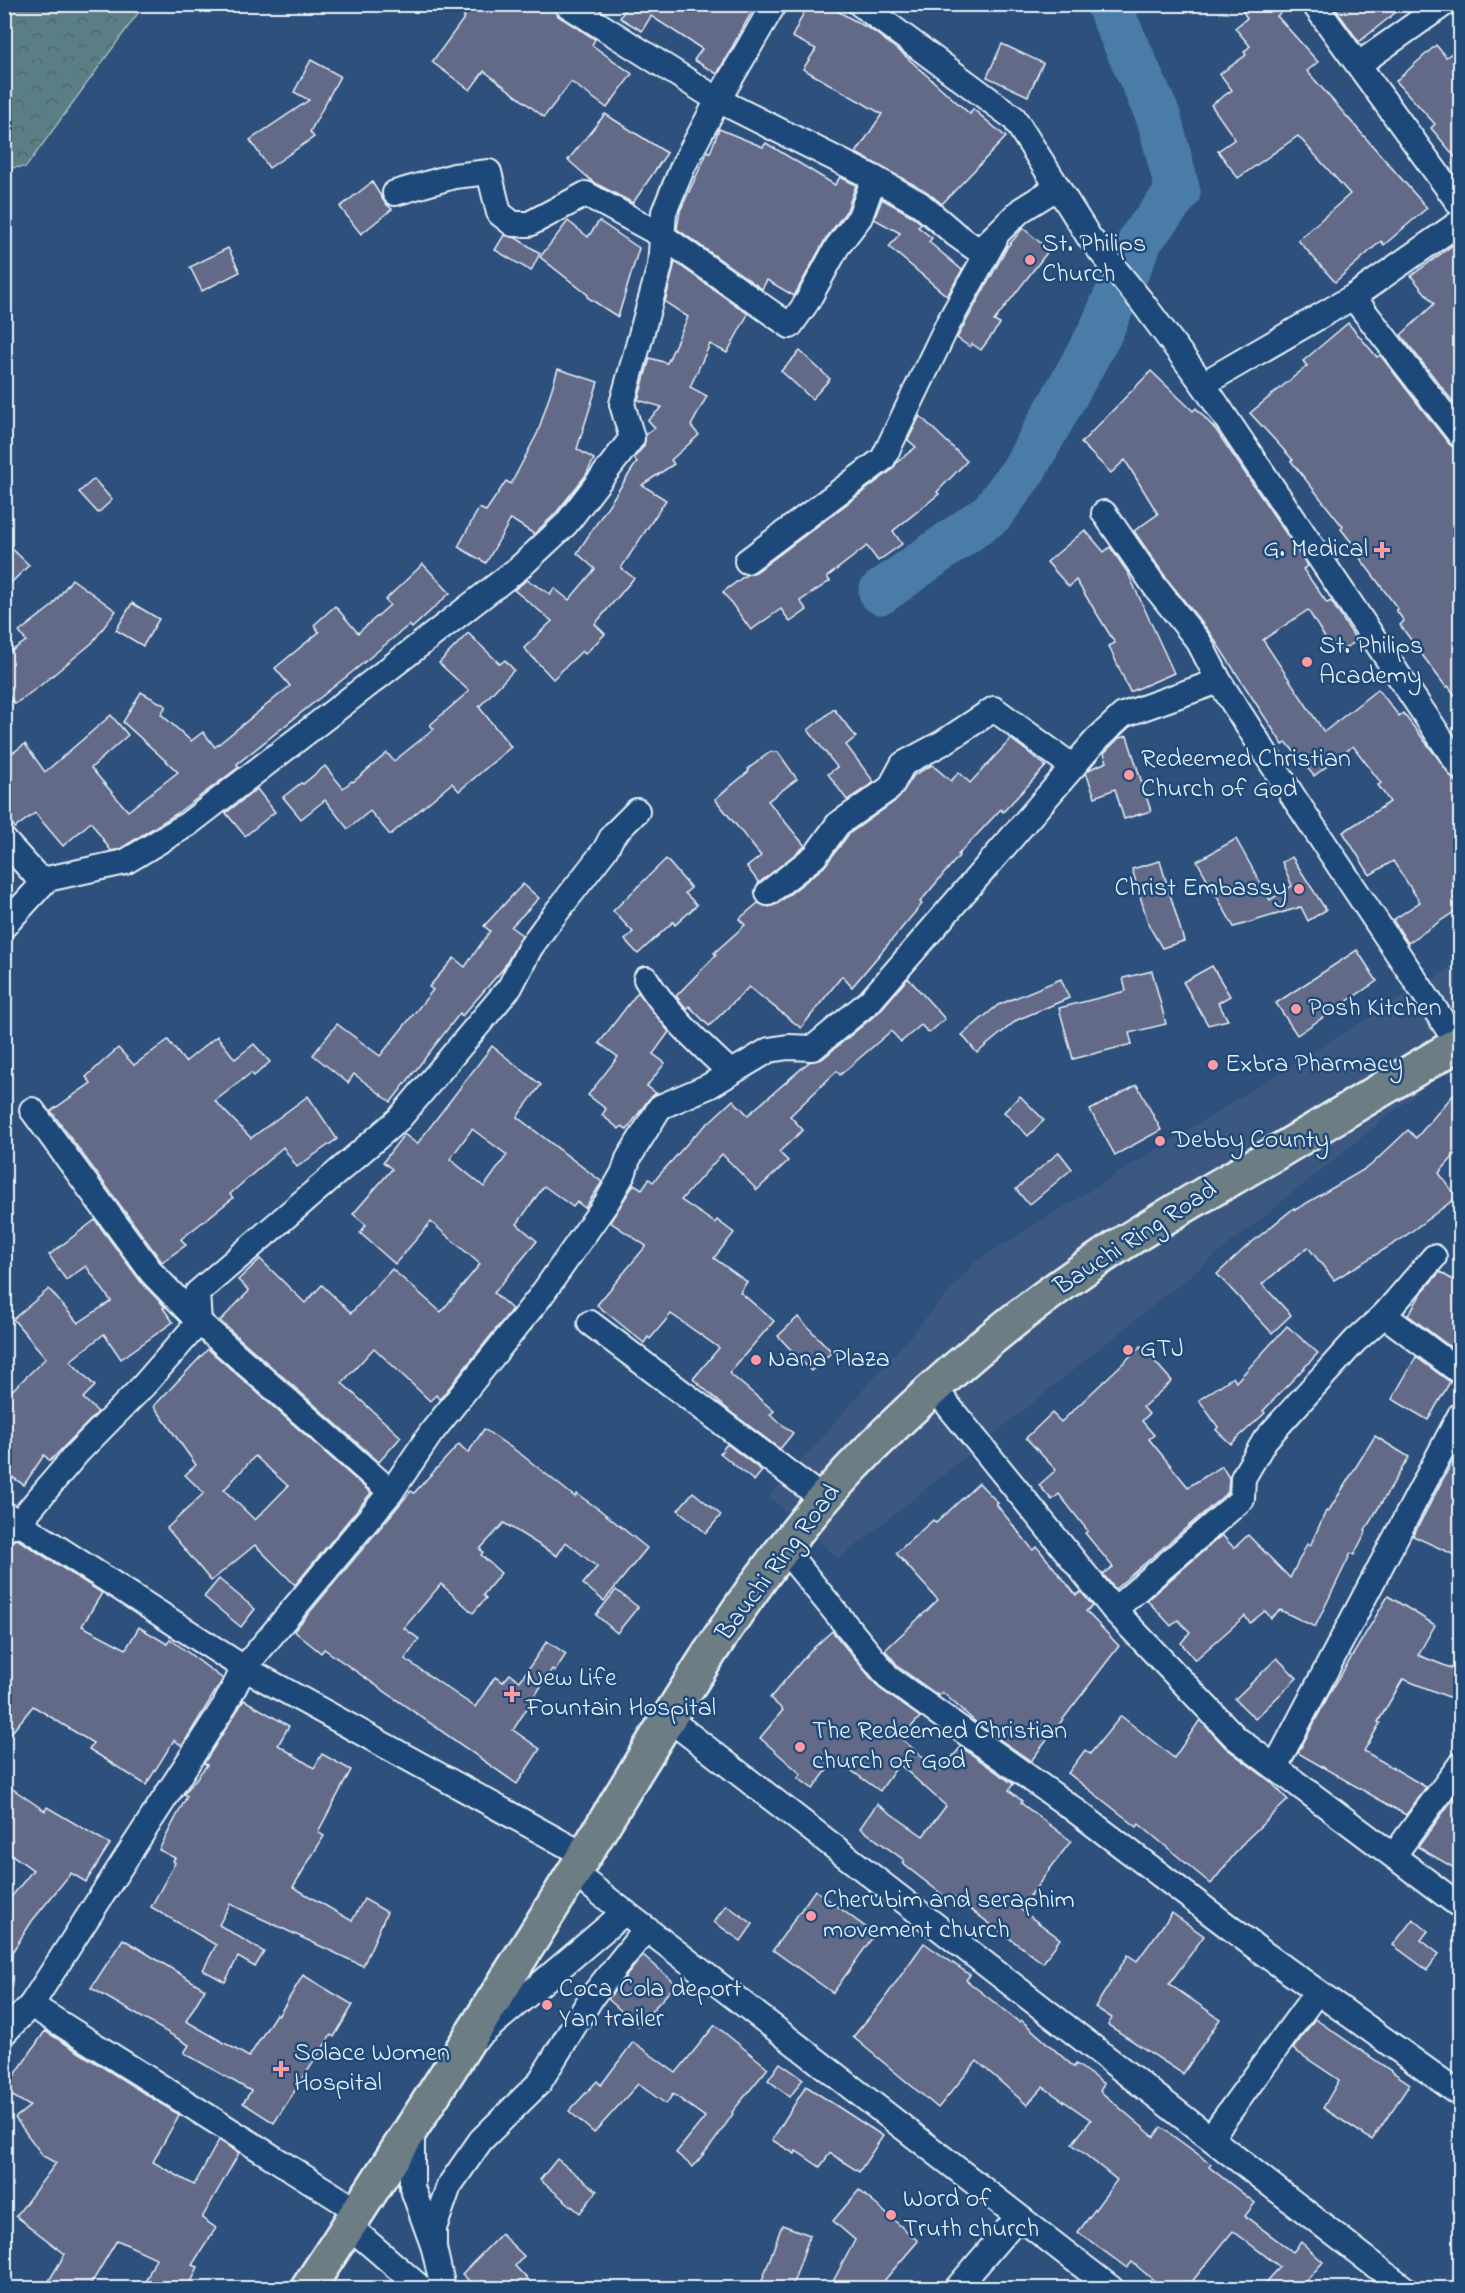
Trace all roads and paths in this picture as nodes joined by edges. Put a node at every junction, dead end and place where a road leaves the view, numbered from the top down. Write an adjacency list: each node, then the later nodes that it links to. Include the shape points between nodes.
1 (566, 4): 7 (street)
2 (774, 4): 7 (street)
3 (860, 4): 9 (street, via 1014,118)
4 (1314, 4): 6 (street)
5 (1444, 4): 6 (street)
6 (1359, 64): 11 (street)
7 (718, 100): 8 (street); 14 (street, via 684,164 664,212)
8 (874, 178): 13 (street, via 920,204 978,251); 14 (street, via 860,216 790,326)
9 (1059, 187): 13 (street, via 1021,210); 16 (street, via 1089,237)
10 (395, 193): 14 (street, via 454,176 489,172 498,213 513,224 529,224 586,194)
11 (1461, 205)
12 (1461, 222): 15 (street)
13 (998, 234): 19 (street, via 948,324 883,459)
14 (661, 235): 25 (street, via 660,266 622,404 632,438 566,524 519,568 188,824 125,862)
15 (1353, 297): 16 (street); 17 (street)
16 (1203, 384): 22 (street)
17 (1461, 435)
18 (1104, 513): 20 (street, via 1199,642)
19 (747, 561)
20 (1219, 681): 21 (street, via 1123,715); 29 (street)
21 (1073, 767): 26 (street, via 994,709 903,764 890,788 838,824 815,856); 30 (street, via 870,1001 813,1048 769,1050)
22 (1461, 767)
23 (638, 811): 34 (street, via 613,835 545,927 510,987 399,1119 197,1293)
24 (4, 840): 25 (street, via 42,882)
25 (47, 879): 27 (street)
26 (768, 893)
27 (4, 926)
28 (646, 979): 30 (street, via 685,1030)
29 (1460, 1045): 37 (main road, Bauchi Ring Road, via 1117,1247 993,1337)
30 (731, 1073): 39 (street, via 660,1107 606,1202 540,1297 431,1433)
31 (32, 1110): 34 (street, via 152,1273)
32 (1434, 1257): 33 (street)
33 (1384, 1315): 36 (street); 43 (street, via 1355,1341 1265,1440 1243,1478 1242,1499)
34 (199, 1322): 39 (street); 41 (street, via 144,1385)
35 (590, 1323): 40 (street)
36 (1461, 1372)
37 (934, 1388): 40 (main road, Bauchi Ring Road); 43 (street)
38 (1461, 1415): 47 (street)
39 (391, 1492): 44 (street)
40 (823, 1499): 42 (main road, Bauchi Ring Road)
41 (9, 1522): 44 (street)
42 (784, 1549): 45 (main road, Bauchi Ring Road); 53 (street, via 890,1679)
43 (1114, 1610): 47 (street, via 1236,1738)
44 (244, 1668): 49 (street); 54 (street, via 225,1705)
45 (669, 1719): 49 (main road, Bauchi Ring Road); 59 (street)
46 (1461, 1765): 48 (street)
47 (1275, 1767): 48 (street)
48 (1394, 1855): 50 (street)
49 (579, 1864): 51 (street); 56 (main road, Bauchi Ring Road)
50 (1461, 1906)
51 (625, 1912): 52 (street); 56 (street)
52 (646, 1929): 60 (street); 62 (street, via 593,1995 539,2083 481,2140 449,2186 434,2228)
53 (1317, 1992): 57 (street); 59 (street)
54 (31, 2005): 55 (street); 61 (street)
55 (4, 2033)
56 (458, 2054): 58 (main road, Bauchi Ring Road)
57 (1461, 2094)
58 (412, 2127): 61 (main road, Bauchi Ring Road); 62 (street, via 412,2187)
59 (1211, 2137): 68 (street)
60 (1018, 2217): 66 (street); 67 (street)
61 (353, 2219): 63 (main road, Bauchi Ring Road); 64 (street)
62 (434, 2248): 65 (street)
63 (308, 2289)
64 (421, 2289)
65 (443, 2289)
66 (957, 2289)
67 (1111, 2289)
68 (1404, 2289)

